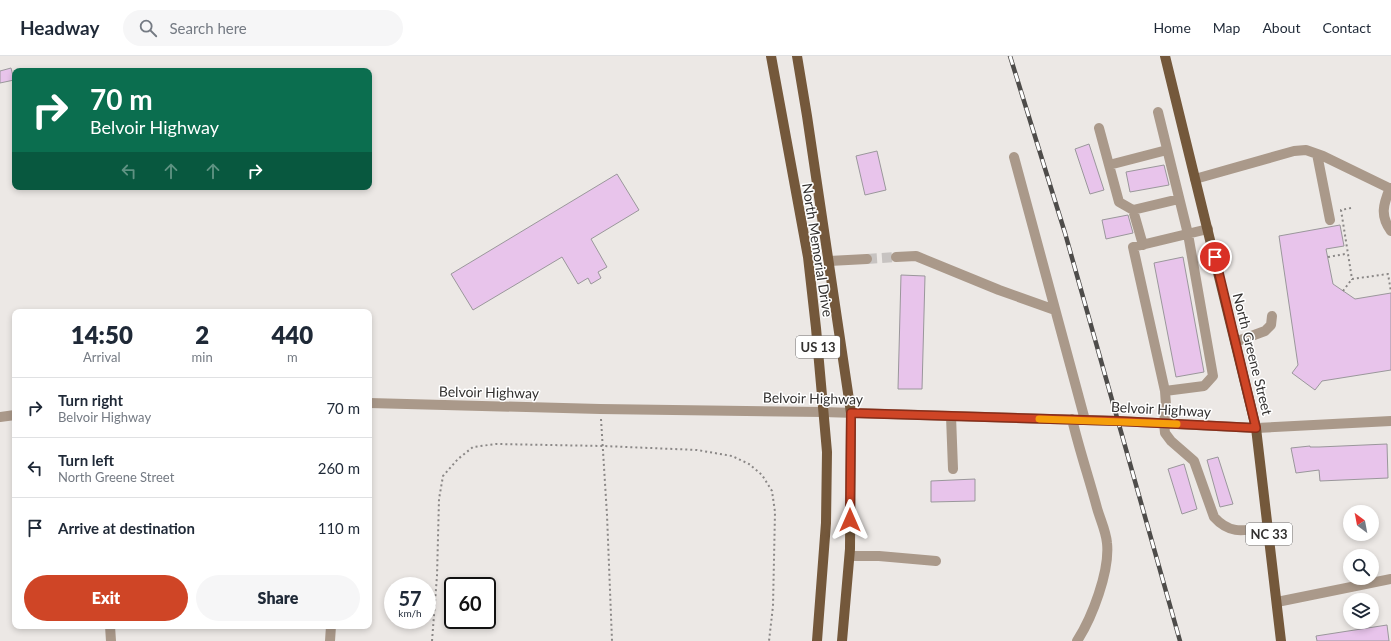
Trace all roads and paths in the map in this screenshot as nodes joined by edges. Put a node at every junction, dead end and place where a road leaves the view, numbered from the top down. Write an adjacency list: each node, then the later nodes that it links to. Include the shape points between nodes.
1 (771, 56): 34 (main road, North Memorial Drive / US 13, via 808,257)
2 (797, 56): 24 (main road, North Memorial Drive / US 13)
3 (1165, 56): 10 (main road, North Greene Street / NC 33)
4 (1158, 112): 6 (street)
5 (1099, 128): 9 (street)
6 (1168, 150): 9 (street); 12 (street)
7 (1317, 154): 10 (street, via 1306,150 1294,151); 11 (street); 15 (street)
8 (1014, 157): 28 (street)
9 (1109, 165): 14 (street, via 1119,202)
10 (1196, 179): 16 (main road, North Greene Street / NC 33)
11 (1390, 188): 17 (street, via 1383,212)
12 (1179, 199): 14 (street); 18 (street)
13 (1351, 208): 25 (path, via 1341,210)
14 (1134, 210): 19 (street)
15 (1330, 220)
16 (1208, 229): 18 (street); 30 (main road, North Greene Street / NC 33)
17 (1391, 232)
18 (1188, 234): 19 (street); 31 (street, via 1213,376 1204,386)
19 (1143, 245): 31 (street, via 1133,247)
20 (1345, 254): 22 (path)
21 (896, 257): 28 (street, via 916,256)
22 (1328, 257)
23 (866, 258): 24 (street)
24 (829, 261): 35 (main road, North Memorial Drive / US 13)
25 (1352, 279): 26 (path); 27 (path, via 1388,274)
26 (1343, 291)
27 (1391, 292)
28 (1055, 310): 40 (street)
29 (1272, 316): 30 (street, via 1271,324 1266,331)
30 (1235, 342): 43 (main road, North Greene Street / NC 33)
31 (1165, 391): 42 (street)
32 (372, 403): 33 (street, Belvoir Highway)
33 (600, 409): 34 (street, Belvoir Highway); 44 (path)
34 (823, 412): 35 (street, Belvoir Highway); 58 (main road, North Memorial Drive / US 13, via 827,452 826,523)
35 (851, 413): 37 (street, Belvoir Highway); 47 (main road, North Memorial Drive / US 13)
36 (12, 415): 38 (street)
37 (951, 416): 39 (street, Belvoir Highway); 45 (street)
38 (0, 417)
39 (1072, 420): 40 (street, Belvoir Highway); 60 (street, via 1107,545 1101,589)
40 (1085, 420): 42 (street, Belvoir Highway)
41 (1391, 422): 43 (street, Belvoir Highway)
42 (1164, 423): 43 (street, Belvoir Highway); 46 (street, via 1165,433 1171,441 1194,461 1214,517 1221,525 1234,531)
43 (1256, 428): 46 (main road, North Greene Street / NC 33)
44 (603, 446): 55 (path, via 496,444 473,447 443,476 439,499); 56 (path); 57 (path, via 697,450 732,456 749,464 762,475 772,491 775,512 773,606)
45 (953, 469)
46 (1268, 527): 50 (main road, North Greene Street / NC 33)
47 (850, 556): 48 (street); 59 (main road, North Memorial Drive / US 13)
48 (936, 561)
49 (1391, 579): 50 (street)
50 (1277, 602): 61 (main road, North Greene Street / NC 33)
51 (110, 629): 53 (street)
52 (331, 629): 54 (street)
53 (111, 641)
54 (330, 641)
55 (432, 641)
56 (612, 641)
57 (769, 641)
58 (817, 641)
59 (842, 641)
60 (1077, 641)
61 (1281, 641)

